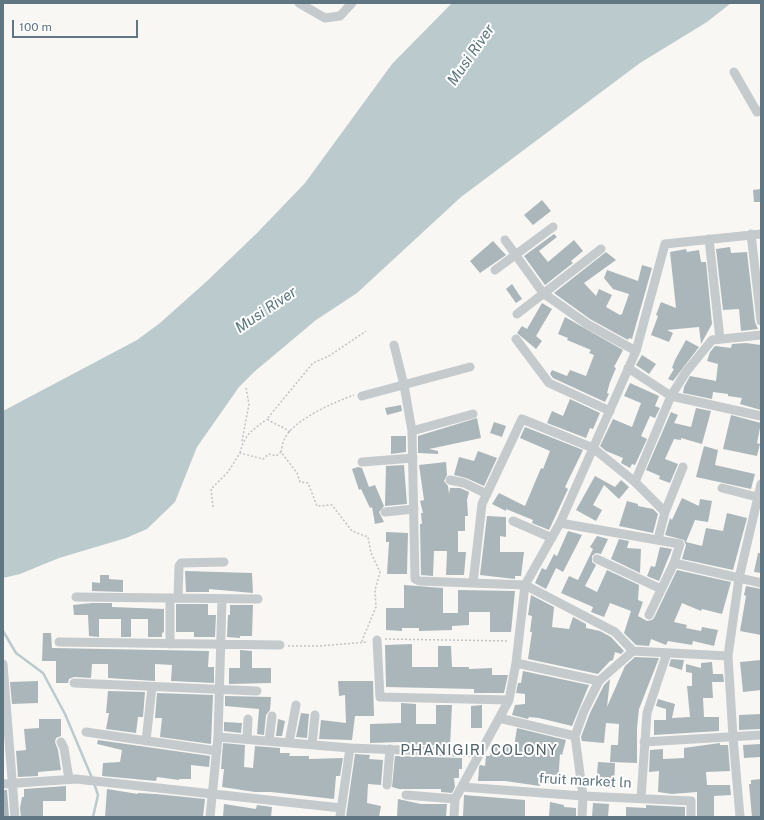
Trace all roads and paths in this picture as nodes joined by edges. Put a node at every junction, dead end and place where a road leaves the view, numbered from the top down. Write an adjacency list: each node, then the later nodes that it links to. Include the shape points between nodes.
1 (299, 3): 2 (street, via 325,18 340,16)
2 (352, 3)
3 (734, 72): 4 (street)
4 (760, 114)
5 (553, 228): 11 (street)
6 (751, 234): 7 (street); 8 (street); 15 (street)
7 (761, 234)
8 (709, 239): 19 (street); 21 (street, via 665,244)
9 (505, 240): 11 (street)
10 (601, 249): 13 (street)
11 (516, 254): 12 (street); 13 (street)
12 (495, 270)
13 (543, 293): 14 (street); 21 (street, via 587,324)
14 (517, 314)
15 (761, 321)
16 (366, 331): 31 (path, via 313,364)
17 (761, 335): 19 (street)
18 (516, 339): 28 (street, via 549,384)
19 (720, 339): 27 (street, via 712,340 686,372)
20 (394, 345): 24 (street)
21 (636, 351): 23 (street)
22 (470, 367): 24 (street)
23 (628, 368): 27 (street); 28 (street)
24 (404, 385): 26 (street); 32 (street)
25 (246, 388): 34 (path, via 249,404)
26 (359, 395): 33 (path, via 342,399 298,423)
27 (671, 396): 30 (street); 42 (street)
28 (610, 411): 35 (street)
29 (473, 414): 32 (street)
30 (761, 416)
31 (267, 419): 33 (path, via 275,425 282,425); 34 (path, via 250,431)
32 (412, 431): 38 (street)
33 (290, 432): 36 (path, via 284,440)
34 (242, 441): 37 (path)
35 (593, 448): 42 (street); 45 (street, via 522,418); 52 (street)
36 (282, 452): 37 (path, via 276,456 269,454 263,459); 71 (path, via 297,473 300,482 308,483 317,506 332,505 352,531 368,537 371,553 380,572 375,590 376,607)
37 (240, 453): 47 (path, via 228,472 211,489)
38 (413, 458): 39 (street); 48 (street)
39 (362, 462)
40 (683, 467): 50 (street)
41 (450, 480): 45 (street, via 464,483)
42 (635, 482): 50 (street)
43 (761, 484): 46 (street)
44 (722, 488): 46 (street)
45 (487, 494): 59 (street, via 482,504)
46 (760, 498): 58 (street)
47 (213, 507)
48 (414, 510): 49 (street); 59 (street, via 415,579)
49 (385, 512)
50 (666, 512): 54 (street)
51 (513, 521): 53 (street)
52 (560, 523): 53 (street); 54 (street)
53 (552, 538): 61 (street)
54 (658, 539): 57 (street, via 680,544)
55 (597, 559): 62 (street)
56 (224, 562): 64 (street, via 181,563)
57 (674, 563): 58 (street); 62 (street)
58 (739, 578): 60 (street); 77 (street)
59 (473, 583): 61 (street)
60 (761, 583)
61 (525, 585): 69 (street); 75 (street, via 615,632)
62 (661, 589): 67 (street)
63 (76, 597): 64 (street)
64 (174, 598): 65 (street); 72 (street)
65 (222, 599): 66 (street); 73 (street)
66 (258, 599)
67 (649, 615)
68 (377, 640): 69 (path, via 388,638); 71 (path); 85 (street, via 380,697)
69 (519, 641): 78 (street)
70 (59, 642): 72 (street)
71 (361, 643): 74 (path)
72 (170, 644): 73 (street)
73 (222, 644): 74 (street); 83 (street)
74 (280, 646)
75 (633, 651): 76 (street); 80 (street)
76 (666, 653): 77 (street); 100 (street, via 647,713)
77 (728, 656): 95 (street)
78 (516, 663): 80 (street); 85 (street)
79 (3, 664): 108 (street)
80 (599, 681): 93 (street)
81 (74, 683): 82 (street)
82 (152, 687): 83 (street); 97 (street)
83 (220, 690): 84 (street); 94 (street)
84 (257, 691)
85 (509, 700): 89 (street)
86 (296, 705): 101 (street)
87 (315, 715): 102 (street)
88 (272, 716): 98 (street)
89 (499, 718): 93 (street); 106 (street)
90 (248, 719): 96 (street)
91 (86, 732): 97 (street)
92 (761, 735): 95 (street)
93 (575, 736): 114 (street)
94 (218, 737): 96 (street); 105 (street)
95 (733, 737): 100 (street); 123 (street)
96 (247, 740): 98 (street)
97 (146, 741): 105 (street)
98 (268, 741): 101 (street)
99 (61, 742): 107 (street)
100 (644, 742): 115 (street)
101 (289, 743): 102 (street)
102 (312, 745): 103 (street)
103 (350, 748): 104 (street); 117 (street)
104 (390, 749): 106 (street); 110 (street)
105 (217, 751): 112 (street)
106 (480, 753): 111 (street)
107 (73, 779): 108 (street); 112 (street)
108 (13, 783): 109 (street); 118 (street)
109 (3, 784)
110 (387, 785)
111 (462, 787): 114 (street, fruit market ln); 116 (street)
112 (212, 793): 117 (street); 119 (street)
113 (406, 795): 116 (street)
114 (583, 796): 115 (street, fruit market ln); 121 (street)
115 (641, 798): 122 (street, fruit market ln, via 691,801)
116 (455, 799): 120 (street)
117 (340, 812)
118 (15, 817)
119 (210, 817)
120 (454, 817)
121 (582, 817)
122 (691, 817)
123 (740, 817)

